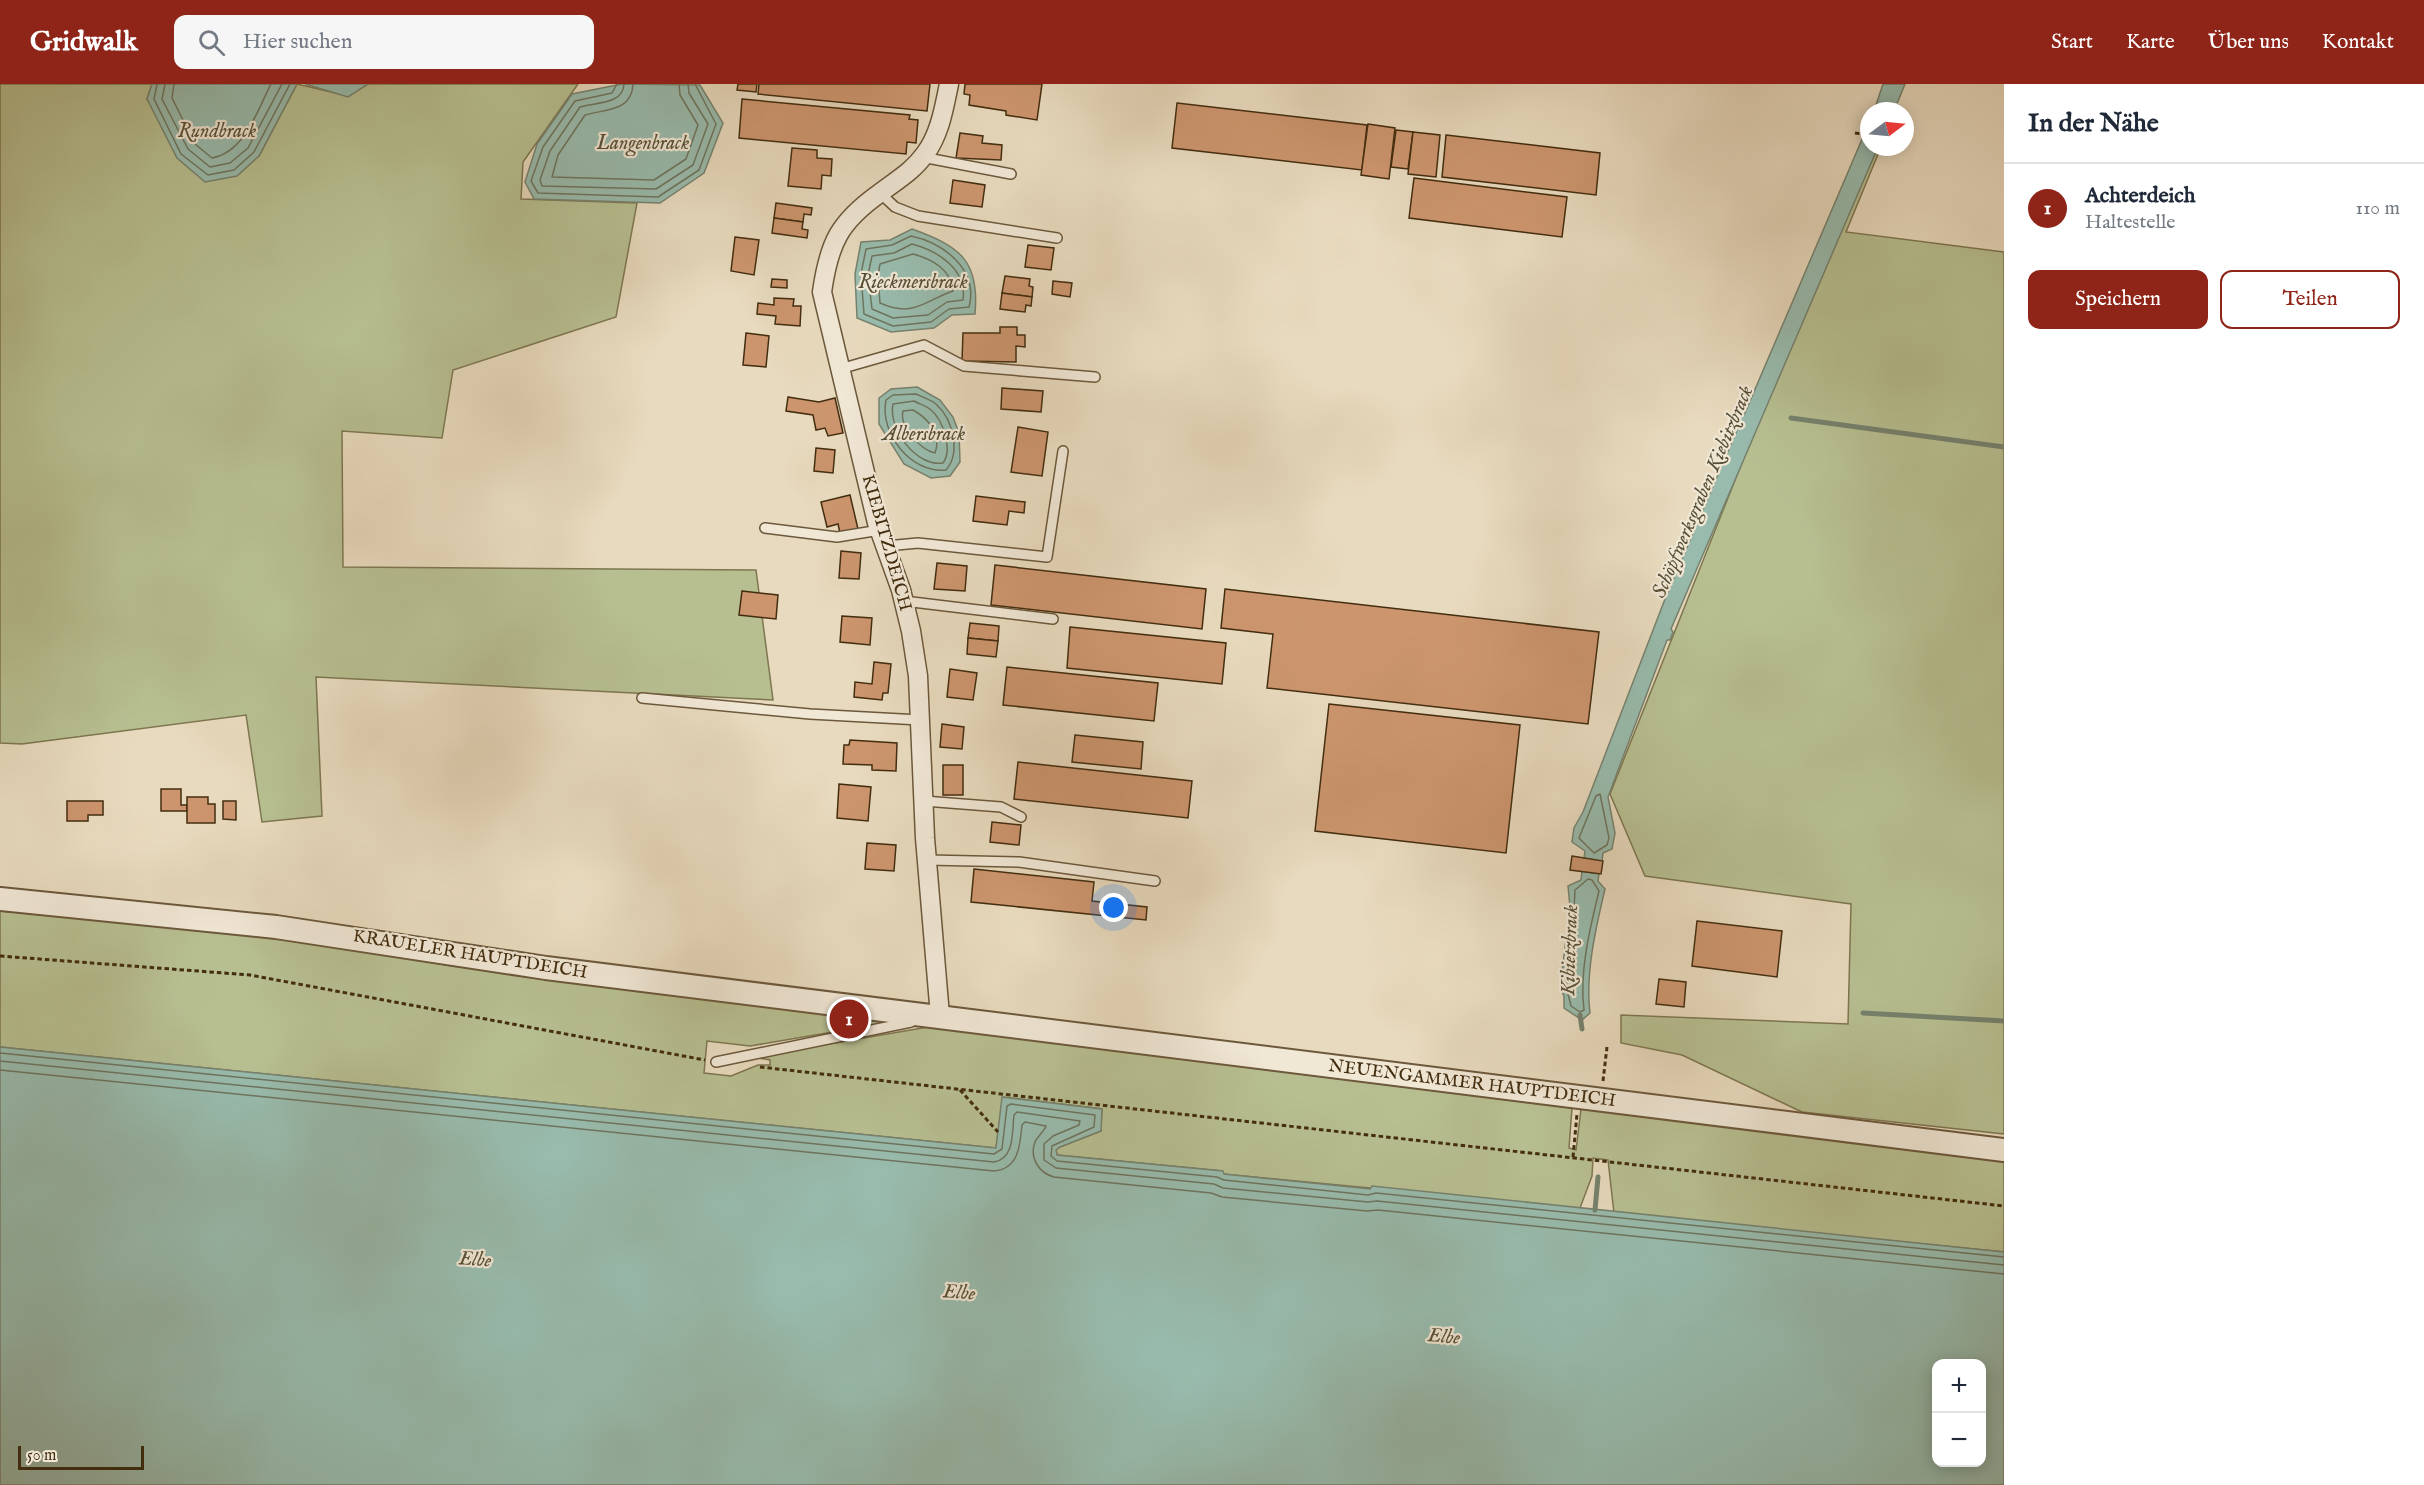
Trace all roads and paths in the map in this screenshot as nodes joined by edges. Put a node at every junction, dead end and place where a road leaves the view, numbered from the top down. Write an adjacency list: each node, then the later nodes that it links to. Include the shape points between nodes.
1 (949, 84): 4 (street, KIEBITZDEICH, via 939,127)
2 (1855, 133): 3 (path)
3 (1860, 134)
4 (922, 157): 5 (lane); 6 (street, KIEBITZDEICH, via 906,175)
5 (1011, 174)
6 (880, 192): 7 (lane, via 895,207 918,216); 8 (street, KIEBITZDEICH, via 839,231 826,257 822,292)
7 (1057, 238)
8 (840, 369): 9 (lane, via 924,345 964,366); 12 (street, KIEBITZDEICH)
9 (1095, 377)
10 (1063, 452): 12 (lane, via 1047,557)
11 (765, 528): 12 (lane)
12 (883, 538): 13 (street, KIEBITZDEICH)
13 (904, 601): 14 (lane); 16 (street, KIEBITZDEICH, via 918,676)
14 (1053, 619)
15 (642, 698): 16 (lane)
16 (920, 720): 17 (street, KIEBITZDEICH)
17 (924, 801): 18 (lane, via 1001,807); 19 (street, KIEBITZDEICH)
18 (1022, 817)
19 (928, 860): 20 (lane, via 1019,862); 23 (street, KIEBITZDEICH)
20 (1155, 880)
21 (0, 899): 23 (street, KRAUELER HAUPTDEICH, via 276,927 546,968)
22 (0, 956): 25 (path, via 250,975)
23 (939, 1016): 25 (lane); 28 (street, NEUENGAMMER HAUPTDEICH)
24 (1607, 1047): 28 (path)
25 (716, 1062)
26 (751, 1066): 27 (path)
27 (959, 1089): 29 (path); 31 (path)
28 (1589, 1099): 30 (street, NEUENGAMMER HAUPTDEICH); 31 (path)
29 (998, 1132)
30 (2004, 1150)
31 (1573, 1157): 32 (path)
32 (2004, 1206)

